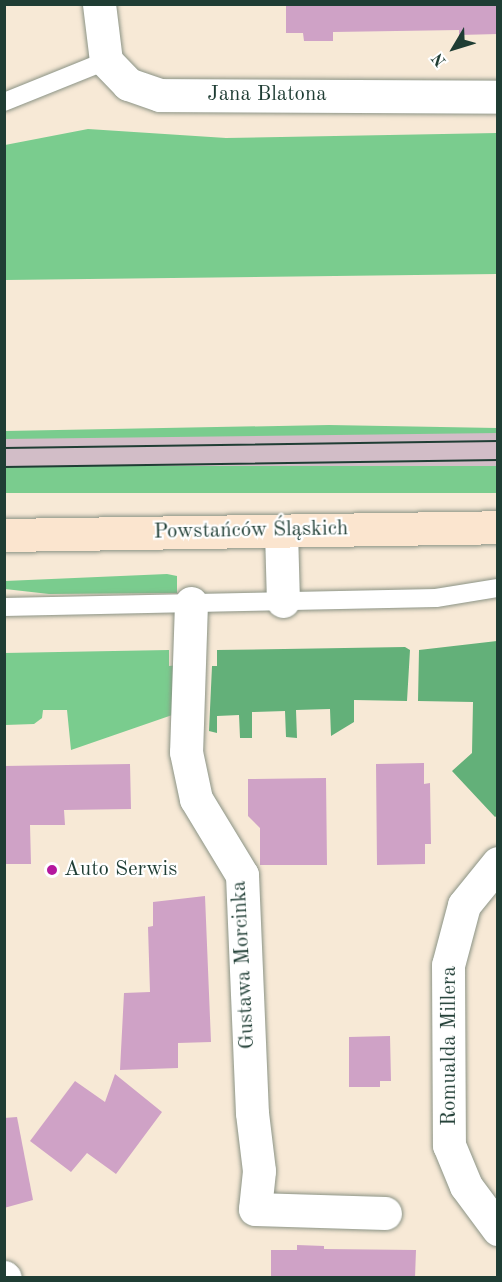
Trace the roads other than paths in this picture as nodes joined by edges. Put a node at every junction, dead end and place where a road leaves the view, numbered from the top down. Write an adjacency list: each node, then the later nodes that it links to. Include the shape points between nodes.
1 (99, 4): 2 (street)
2 (106, 61): 3 (street, Jana Blatona, via 128,84 160,95); 4 (lane)
3 (498, 97)
4 (4, 102)
5 (498, 527): 6 (main road, Powstańców Śląskich)
6 (281, 531): 7 (main road, Powstańców Śląskich); 9 (street)
7 (4, 535)
8 (498, 588): 9 (lane, via 446,597)
9 (282, 601): 10 (lane)
10 (191, 603): 11 (lane); 13 (street, Gustawa Morcinka, via 186,752 196,799 242,875 252,1113 259,1172 255,1209)
11 (4, 607)
12 (498, 863): 14 (street, Romualda Millera, via 464,904 448,965 449,1145 466,1186)
13 (385, 1213)
14 (498, 1229)

